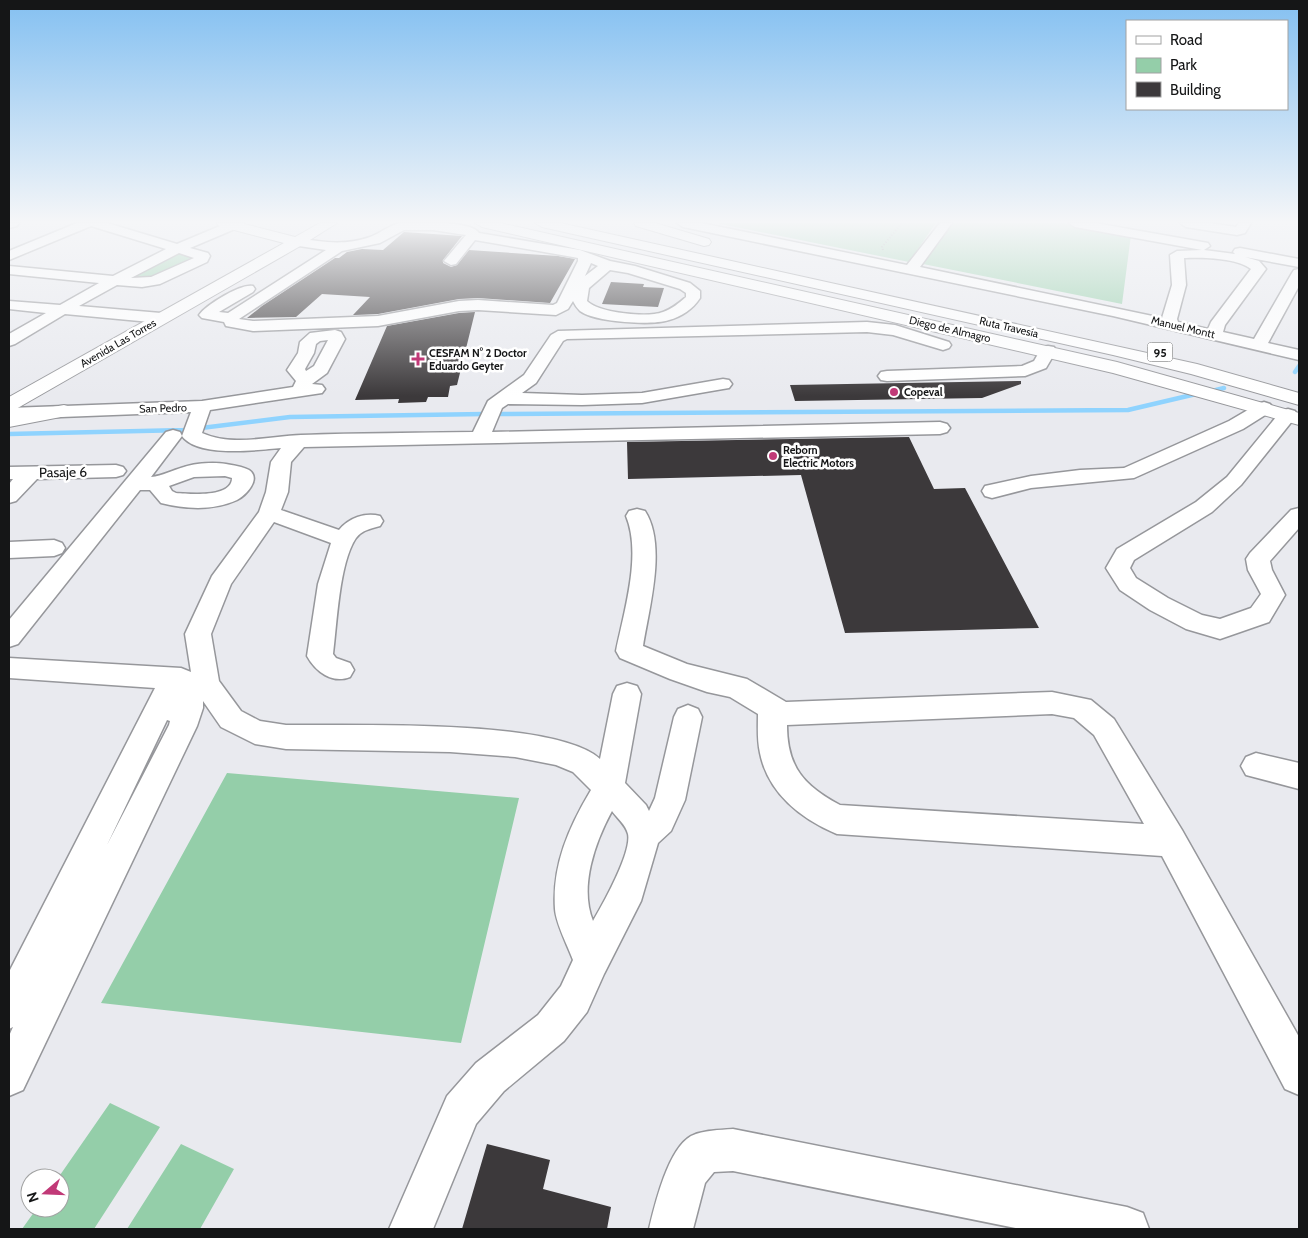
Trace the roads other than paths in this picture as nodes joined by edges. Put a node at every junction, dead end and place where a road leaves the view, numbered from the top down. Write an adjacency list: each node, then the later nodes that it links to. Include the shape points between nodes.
1 (112, 281): 17 (street)
2 (127, 281): 3 (street)
3 (155, 281)
4 (233, 281): 18 (main road, Avenida Las Torres)
5 (252, 281): 19 (street, via 207,315)
6 (288, 281): 19 (street)
7 (575, 281): 19 (street, via 563,306 556,310 459,306 378,321 275,326 232,323)
8 (586, 281): 9 (street, via 580,288 580,301 589,310 630,317 663,317 687,306 693,298 693,291)
9 (666, 281)
10 (708, 281): 22 (main road, Diego de Almagro)
11 (817, 281): 33 (main road, Ruta Travesía / 95, via 1138,356)
12 (987, 281): 20 (street, Manuel Montt)
13 (1179, 281): 20 (street)
14 (1250, 281): 21 (street, via 1217,325)
15 (1295, 281): 24 (street)
16 (9, 304): 17 (street)
17 (62, 309): 18 (street); 23 (street)
18 (161, 318): 30 (main road, Avenida Las Torres)
19 (231, 318)
20 (1171, 324): 21 (street, Manuel Montt)
21 (1215, 334): 24 (street, Manuel Montt)
22 (945, 337): 25 (main road, Diego de Almagro); 27 (street); 32 (street, via 867,326 575,332 557,338 530,379)
23 (9, 341)
24 (1259, 345): 26 (street, Manuel Montt)
25 (1048, 351): 27 (street, via 1040,364 1025,372); 35 (main road, Diego de Almagro)
26 (1299, 355)
27 (940, 374): 28 (street)
28 (887, 376)
29 (723, 384): 32 (street, via 642,398)
30 (42, 386): 34 (main road, Avenida Las Torres); 37 (main road, via 42,394 48,400)
31 (307, 387): 36 (street, San Pedro)
32 (503, 398): 41 (street, via 494,405)
33 (1295, 399): 35 (main road, Diego de Almagro); 50 (street, via 1234,481 1204,507 1125,555 1118,568 1128,584 1194,622 1220,629 1238,624 1260,615 1274,595 1260,570 1258,559)
34 (11, 404): 37 (street, San Pedro)
35 (1264, 408): 47 (street, via 1236,426 1127,474 1031,482)
36 (201, 410): 37 (street, San Pedro); 40 (street)
37 (70, 411): 38 (main road)
38 (9, 421)
39 (940, 428): 41 (street)
40 (183, 434): 42 (street, via 230,446); 45 (street)
41 (480, 438): 42 (street)
42 (299, 441): 49 (street, via 282,462 277,492)
43 (9, 473): 44 (street, Pasaje 6)
44 (31, 473): 45 (street, Pasaje 6); 48 (street)
45 (125, 478): 46 (street, Pasaje 6); 56 (street)
46 (157, 483)
47 (992, 491)
48 (9, 496)
49 (269, 513): 53 (street); 65 (street, via 220,582 198,634 206,684 231,719 255,732 286,737 450,740 515,745 559,753 583,763)
50 (1299, 515)
51 (637, 516): 61 (street, via 642,523 644,540 640,589 628,651 679,672 737,687)
52 (372, 521): 53 (street, via 356,525)
53 (343, 539): 58 (street, via 333,561 320,656 327,665)
54 (54, 548): 55 (street)
55 (9, 550)
56 (9, 637)
57 (9, 668): 60 (street, via 181,679 189,692)
58 (341, 670)
59 (627, 694): 65 (street)
60 (170, 704): 69 (street); 71 (street, via 179,734)
61 (772, 709): 67 (street, via 782,714 1052,703 1082,708 1104,727); 67 (street, via 775,755 790,786 809,805 837,819)
62 (688, 717): 66 (street, via 670,800 660,821)
63 (1256, 766): 64 (street)
64 (1299, 776)
65 (609, 787): 66 (street, via 635,815); 68 (street, via 585,829 573,869 572,911)
66 (644, 835): 68 (street, via 629,889)
67 (1171, 841): 70 (street)
68 (591, 961): 72 (street, via 574,999 551,1028 490,1077 461,1110)
69 (11, 1001)
70 (1299, 1075)
71 (9, 1076)
72 (411, 1229)
73 (671, 1229): 74 (street, via 687,1172 704,1152 733,1150)
74 (1127, 1229)

